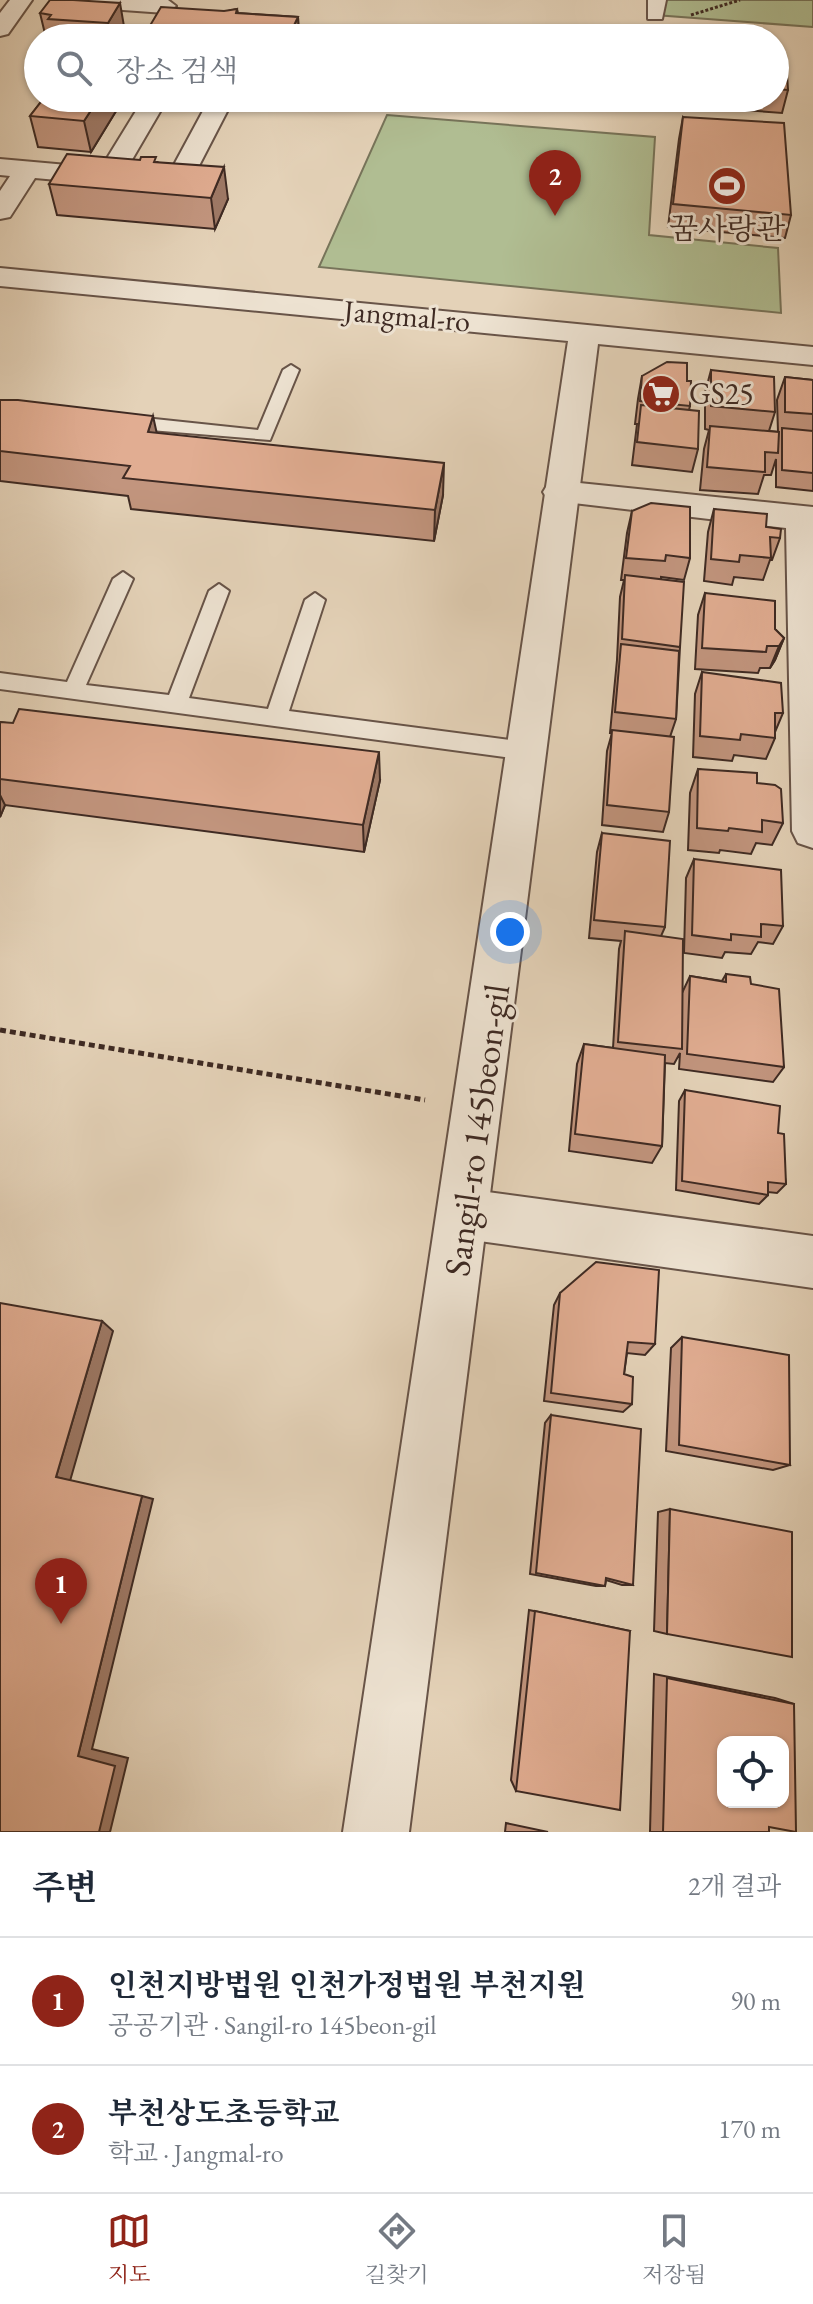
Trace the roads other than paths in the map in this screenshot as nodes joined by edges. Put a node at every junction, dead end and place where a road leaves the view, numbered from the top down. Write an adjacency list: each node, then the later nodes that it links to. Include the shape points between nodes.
1 (21, 0): 4 (street)
2 (81, 0): 3 (street)
3 (165, 6)
4 (0, 29)
5 (148, 112): 8 (street)
6 (215, 112): 8 (street, via 178,183)
7 (13, 169): 8 (street); 9 (street)
8 (109, 176)
9 (0, 211)
10 (0, 277): 11 (street, Jangmal-ro)
11 (584, 333): 12 (street, Jangmal-ro); 15 (street, Sangil-ro 145beon-gil)
12 (813, 356)
13 (291, 370): 14 (lane, via 264,436)
14 (109, 420)
15 (560, 492): 16 (street); 25 (street, Sangil-ro 145beon-gil)
16 (808, 518): 22 (street)
17 (123, 579): 21 (lane)
18 (219, 591): 23 (lane)
19 (315, 600): 24 (lane)
20 (0, 681): 21 (lane)
21 (73, 691): 23 (lane)
22 (811, 698): 26 (street)
23 (176, 705): 24 (lane)
24 (276, 718): 25 (lane)
25 (526, 751): 27 (street, Sangil-ro 145beon-gil)
26 (813, 831)
27 (465, 1214): 28 (street); 29 (street, Sangil-ro 145beon-gil)
28 (813, 1262)
29 (376, 1832)

